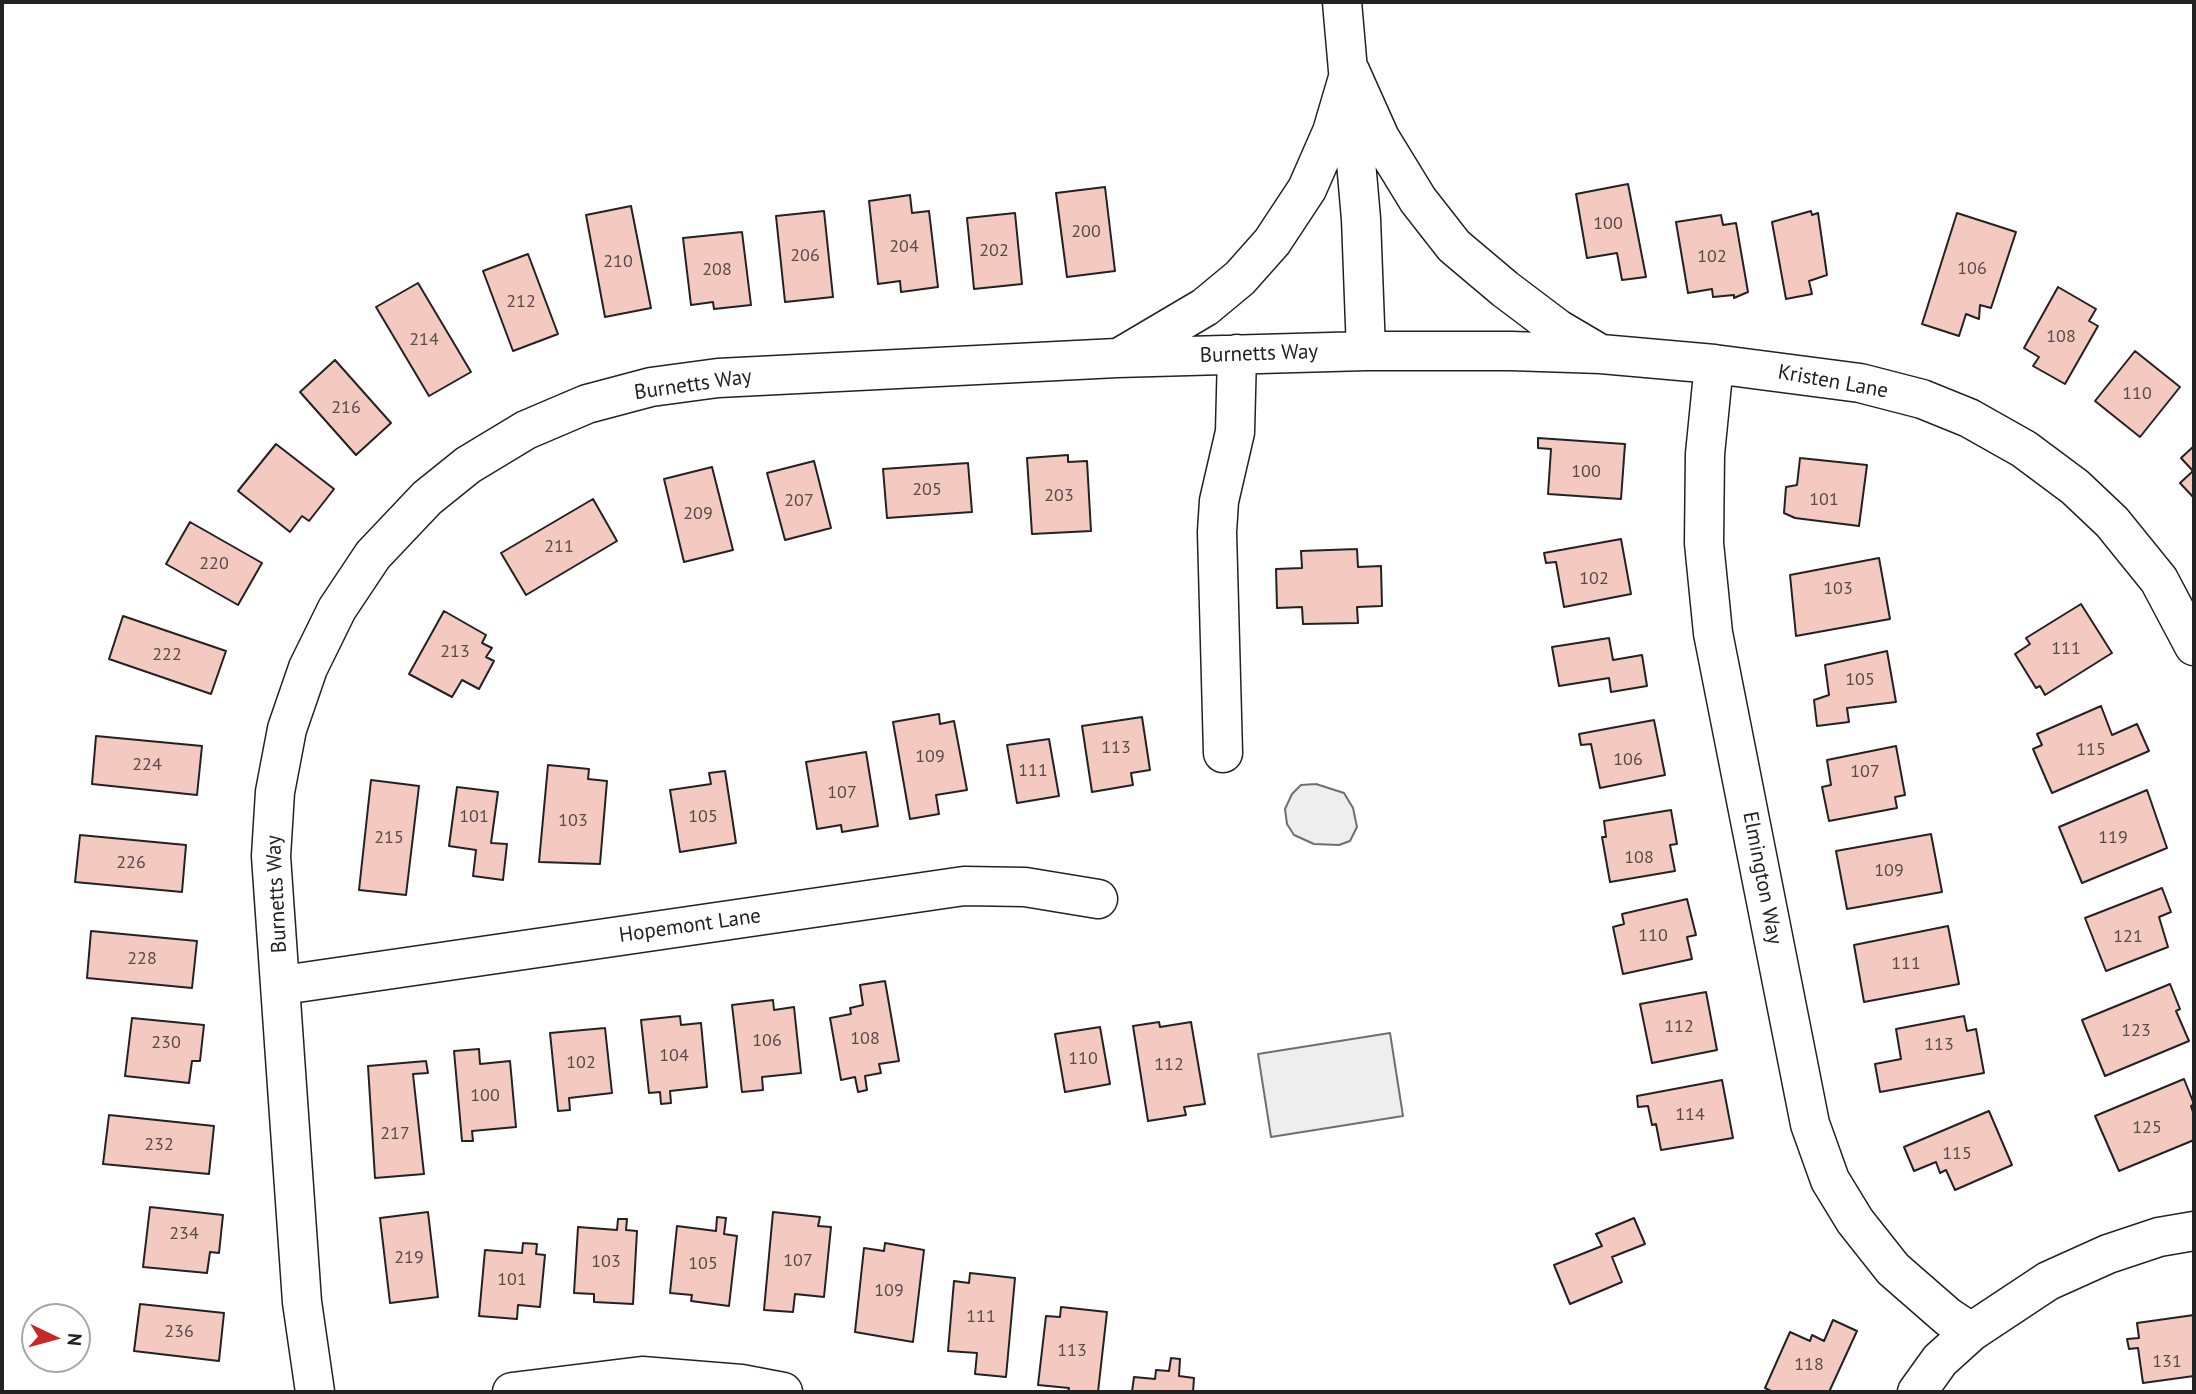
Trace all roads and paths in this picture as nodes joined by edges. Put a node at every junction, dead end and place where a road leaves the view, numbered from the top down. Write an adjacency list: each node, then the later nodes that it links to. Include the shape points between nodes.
1 (1342, 2): 2 (street)
2 (1350, 71): 3 (street, via 1362,219); 5 (street, via 1380,138 1418,200 1454,246 1558,329); 6 (street, via 1332,132 1307,190 1272,242 1240,278 1205,307)
3 (1366, 351): 4 (street, Burnetts Way); 5 (street, Kristen Lane)
4 (1237, 354): 6 (street, Burnetts Way); 9 (street, via 1235,432 1219,500 1217,531)
5 (1601, 354): 7 (street, Kristen Lane)
6 (1117, 358): 11 (street, Burnetts Way, via 718,378 651,387 575,409 526,430 468,464 427,498 373,555 337,609 308,668 287,729 275,792 271,856)
7 (1714, 364): 8 (street, Kristen Lane, via 1860,383 1922,399 1969,418 2024,449 2076,487 2112,522 2159,580); 13 (street, Elmington Way, via 1704,518 1713,633 1810,1124 1830,1180 1855,1221 1893,1269)
8 (2194, 646)
9 (1223, 753)
10 (1098, 899): 11 (street, Hopemont Lane, via 1025,887 964,886)
11 (283, 985): 15 (street, Burnetts Way, via 303,1302)
12 (2194, 1231): 13 (street, via 2158,1237 2108,1254 2048,1281)
13 (1972, 1332): 18 (street, via 1940,1360)
14 (742, 1388): 16 (street, via 642,1376); 17 (street)
15 (315, 1392)
16 (512, 1392)
17 (783, 1392)
18 (1917, 1392)

